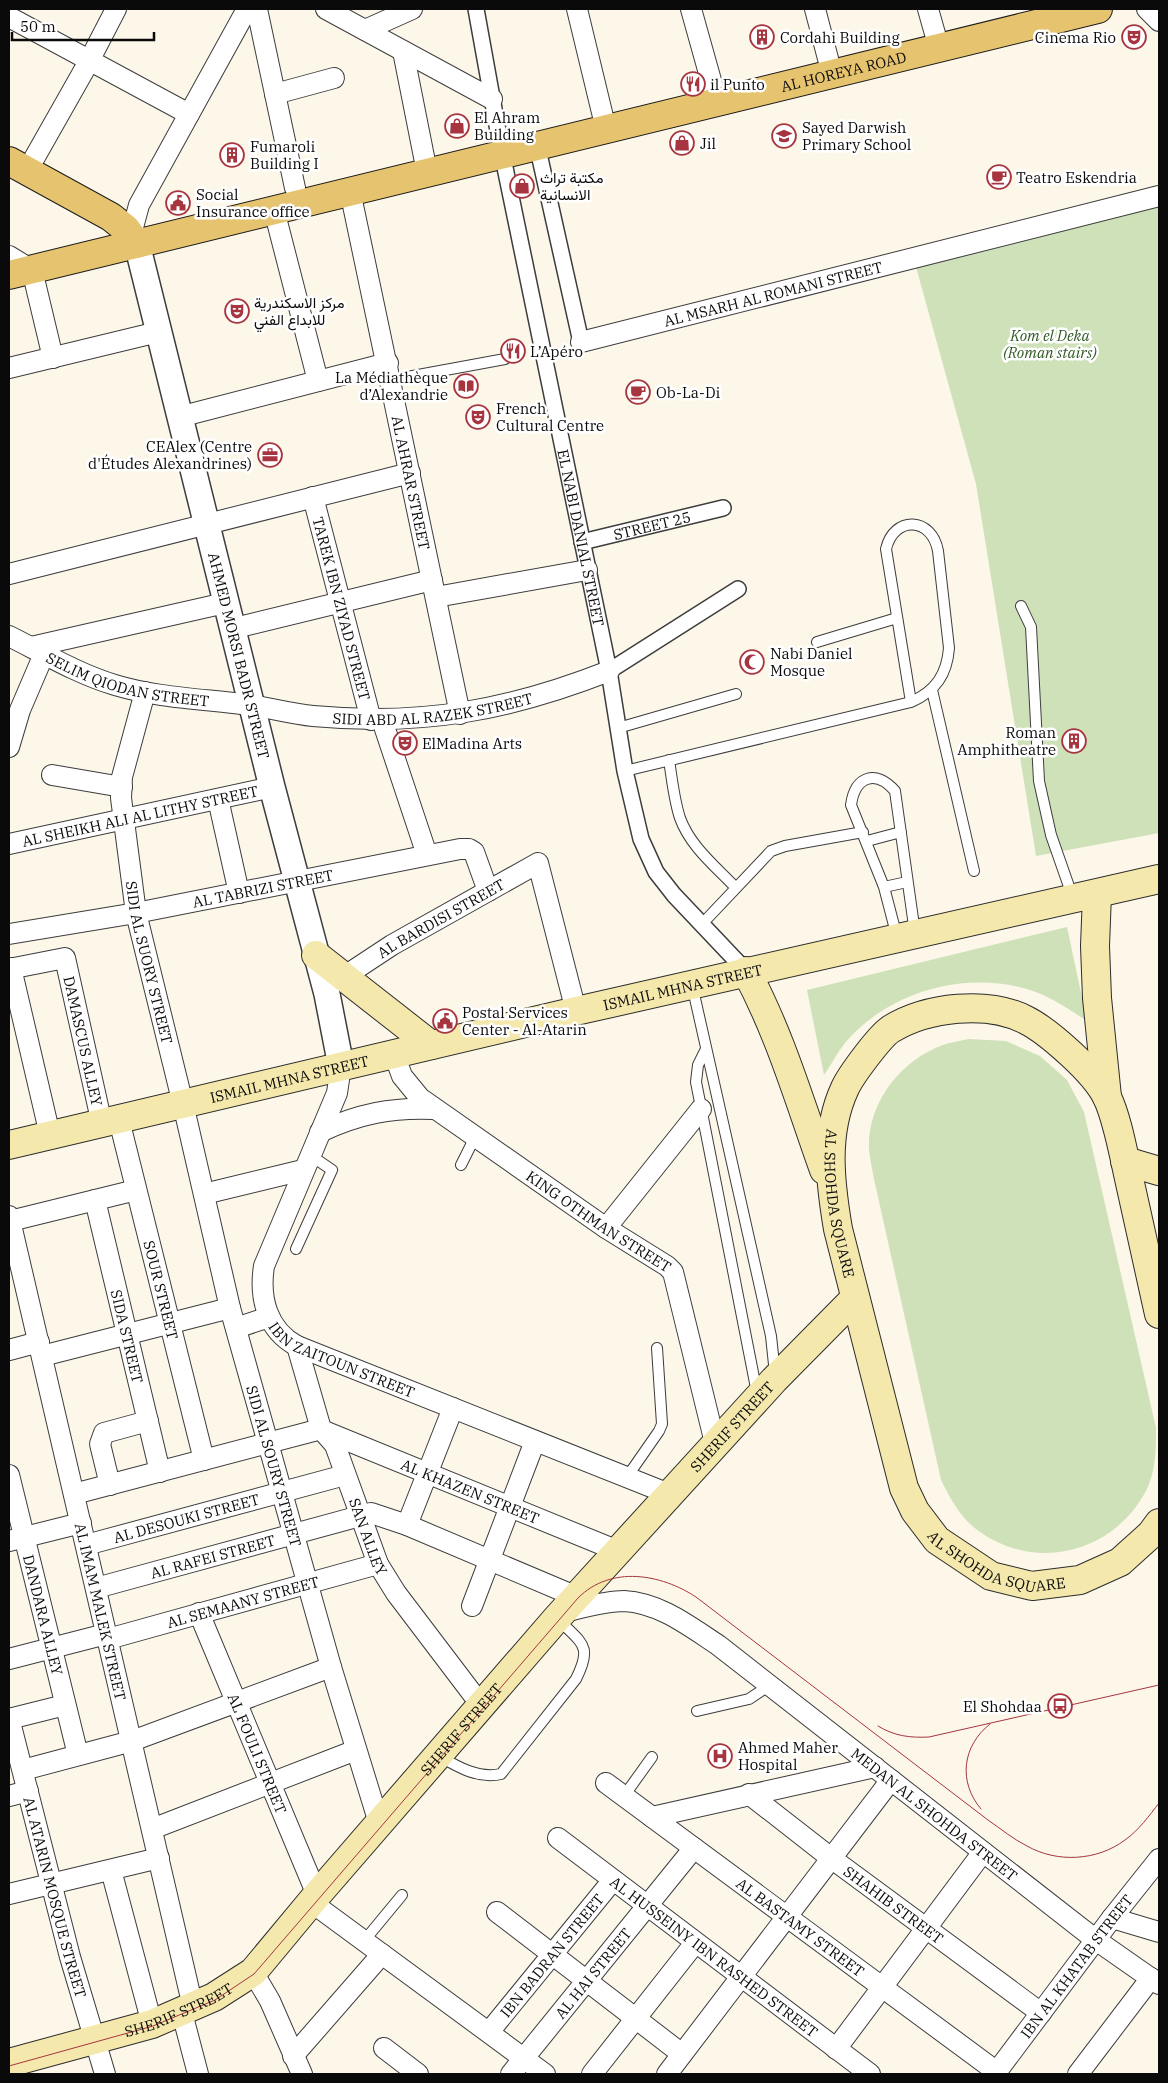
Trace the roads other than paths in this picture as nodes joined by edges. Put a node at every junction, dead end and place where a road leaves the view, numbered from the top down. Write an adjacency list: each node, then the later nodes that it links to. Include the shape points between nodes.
1 (116, 9): 19 (street)
2 (247, 9): 25 (street)
3 (257, 9): 22 (street)
4 (326, 9): 16 (street)
5 (412, 9): 16 (street)
6 (476, 9): 23 (street, EL NABI DANIAL STREET)
7 (577, 9): 26 (street)
8 (692, 9): 24 (street)
9 (816, 9): 20 (street)
10 (928, 9): 17 (street)
11 (1098, 9): 13 (main road, AL HOREYA ROAD)
12 (1147, 9): 15 (street)
13 (1034, 16): 17 (main road, AL HOREYA ROAD)
14 (9, 18): 19 (street)
15 (1159, 21)
16 (365, 30): 18 (street)
17 (938, 48): 20 (main road, AL HOREYA ROAD)
18 (403, 50): 23 (street); 30 (street)
19 (90, 61): 25 (street); 29 (street)
20 (832, 74): 24 (main road, AL HOREYA ROAD)
21 (334, 78): 22 (street)
22 (275, 94): 31 (street)
23 (492, 99): 28 (street, EL NABI DANIAL STREET)
24 (717, 102): 26 (main road, AL HOREYA ROAD)
25 (189, 114): 35 (street, via 139,205)
26 (606, 130): 27 (main road, AL HOREYA ROAD)
27 (537, 145): 28 (main road, AL HOREYA ROAD); 39 (street, AL MSARH AL ROMANI STREET)
28 (502, 153): 30 (main road, AL HOREYA ROAD); 50 (street, EL NABI DANIAL STREET)
29 (18, 166): 35 (main road, via 111,217)
30 (427, 172): 32 (main road, AL HOREYA ROAD)
31 (295, 188)
32 (350, 191): 34 (main road, AL HOREYA ROAD); 43 (street, AL AHRAR STREET)
33 (1159, 196): 39 (street, AL MSARH AL ROMANI STREET)
34 (274, 210): 35 (main road, AL HOREYA ROAD); 44 (street)
35 (134, 240): 37 (main road, AL HOREYA ROAD); 38 (street, AHMED MORSI BADR STREET)
36 (9, 256): 37 (street)
37 (20, 273): 40 (street)
38 (158, 332): 40 (street); 45 (street, AHMED MORSI BADR STREET)
39 (581, 342)
40 (53, 358): 42 (street)
41 (505, 359): 43 (lane)
42 (9, 368)
43 (390, 372): 44 (street); 46 (street, AL AHRAR STREET)
44 (318, 381): 45 (street)
45 (179, 417): 49 (street, AHMED MORSI BADR STREET)
46 (410, 473): 47 (street); 53 (street, AL AHRAR STREET)
47 (313, 497): 49 (street); 56 (street, TAREK IBN ZIYAD STREET)
48 (722, 508): 50 (street, STREET 25)
49 (205, 523): 52 (street); 55 (street, AHMED MORSI BADR STREET)
50 (582, 542): 51 (street, EL NABI DANIAL STREET)
51 (587, 570): 53 (street); 63 (street, EL NABI DANIAL STREET)
52 (9, 574)
53 (434, 588): 56 (street); 69 (street, AL AHRAR STREET)
54 (738, 589): 63 (street)
55 (225, 603): 59 (street, AHMED MORSI BADR STREET); 62 (street)
56 (340, 603): 59 (street); 70 (street, TAREK IBN ZIYAD STREET)
57 (1021, 606): 92 (lane, via 1031,627 1040,789 1051,835)
58 (897, 618): 61 (lane); 64 (lane, via 886,550 894,531 913,524 931,532 938,551 949,648 942,678); 67 (lane)
59 (231, 629): 68 (street, AHMED MORSI BADR STREET)
60 (10, 632): 62 (street, SELIM QIODAN STREET)
61 (817, 642)
62 (37, 651): 65 (street, SELIM QIODAN STREET, via 101,679); 72 (street)
63 (609, 671): 69 (street, SIDI ABD AL RAZEK STREET, via 560,690); 71 (street, EL NABI DANIAL STREET)
64 (932, 690): 67 (lane); 84 (lane)
65 (145, 692): 68 (street, SELIM QIODAN STREET); 76 (street, SIDI AL SUORY STREET)
66 (736, 694): 71 (lane)
67 (911, 702): 73 (lane)
68 (252, 705): 70 (street, SIDI ABD AL RAZEK STREET, via 311,716); 77 (street, AHMED MORSI BADR STREET)
69 (460, 714): 70 (street, SIDI ABD AL RAZEK STREET)
70 (377, 720): 83 (street, TAREK IBN ZIYAD STREET)
71 (618, 728): 74 (street, EL NABI DANIAL STREET)
72 (9, 747)
73 (669, 760): 74 (lane); 88 (lane, via 680,817 687,833)
74 (625, 771): 94 (street, EL NABI DANIAL STREET, via 641,839 656,872)
75 (52, 775): 76 (street)
76 (122, 787): 79 (street, SIDI AL SUORY STREET)
77 (272, 787): 78 (street, AL SHEIKH ALI AL LITHY STREET); 85 (street, AHMED MORSI BADR STREET)
78 (218, 799): 79 (street, AL SHEIKH ALI AL LITHY STREET); 91 (street)
79 (124, 819): 82 (street, AL SHEIKH ALI AL LITHY STREET); 93 (street, SIDI AL SUORY STREET)
80 (901, 832): 81 (lane); 81 (lane, via 895,791 886,781 874,778 861,782 852,792 851,805); 86 (lane)
81 (865, 836): 88 (lane, via 778,848 765,855); 89 (lane)
82 (9, 844)
83 (427, 855): 85 (street, AL TABRIZI STREET); 90 (street, AL TABRIZI STREET, via 469,849 474,852)
84 (974, 871)
85 (296, 882): 91 (street, AL TABRIZI STREET); 97 (street, AHMED MORSI BADR STREET)
86 (907, 882): 89 (lane); 96 (lane)
87 (1158, 882): 92 (main road, ISMAIL MHNA STREET)
88 (736, 887): 94 (lane)
89 (884, 887): 96 (lane)
90 (488, 891): 100 (street, AL BARDISI STREET, via 392,945); 102 (street, AL BARDISI STREET, via 538,863)
91 (239, 893): 93 (street, AL TABRIZI STREET)
92 (1085, 897): 96 (main road, ISMAIL MHNA STREET); 107 (main road, via 1094,946)
93 (136, 913): 95 (street, AL TABRIZI STREET); 108 (street, SIDI AL SUORY STREET)
94 (702, 924): 99 (street, EL NABI DANIAL STREET)
95 (9, 934)
96 (906, 936): 99 (main road, ISMAIL MHNA STREET)
97 (316, 955): 100 (main road); 106 (street, AHMED MORSI BADR STREET)
98 (10, 968): 111 (street, DAMASCUS ALLEY, via 65,958); 113 (street)
99 (746, 971): 101 (main road, ISMAIL MHNA STREET); 120 (main road, via 764,1003 781,1046)
100 (345, 976): 103 (main road)
101 (691, 984): 102 (main road, ISMAIL MHNA STREET); 104 (lane)
102 (576, 1010): 103 (main road, ISMAIL MHNA STREET)
103 (431, 1045): 105 (main road, ISMAIL MHNA STREET)
104 (706, 1050): 110 (lane, via 696,1074); 139 (lane, via 771,1336 775,1365)
105 (394, 1054): 106 (main road, ISMAIL MHNA STREET); 109 (street, KING OTHMAN STREET, via 402,1076)
106 (341, 1066): 108 (main road, ISMAIL MHNA STREET); 112 (street, IBN ZAITOUN STREET, via 336,1093)
107 (1107, 1097): 116 (main road, AL SHOHDA SQUARE); 120 (main road, AL SHOHDA SQUARE, via 1085,1067 1025,1019 991,1010 956,1008 922,1015 890,1030 845,1088 831,1132)
108 (183, 1104): 111 (main road, ISMAIL MHNA STREET); 122 (street, SIDI AL SOURY STREET)
109 (434, 1109): 112 (street, via 404,1107 375,1111 347,1119); 114 (street, KING OTHMAN STREET)
110 (701, 1109): 125 (street); 139 (lane)
111 (111, 1122): 113 (main road, ISMAIL MHNA STREET); 121 (street, SOUR STREET)
112 (320, 1132): 117 (street, IBN ZAITOUN STREET)
113 (50, 1135): 115 (main road, ISMAIL MHNA STREET)
114 (475, 1137): 118 (lane); 125 (street, KING OTHMAN STREET)
115 (9, 1145)
116 (1125, 1161): 119 (main road); 130 (main road, AL SHOHDA SQUARE)
117 (306, 1162): 122 (street); 126 (lane, via 332,1170); 131 (street, IBN ZAITOUN STREET, via 264,1266 261,1283)
118 (461, 1165)
119 (1159, 1171)
120 (831, 1188): 128 (main road, AL SHOHDA SQUARE)
121 (136, 1190): 123 (street); 132 (street, SOUR STREET)
122 (204, 1194): 129 (street, SIDI AL SOURY STREET)
123 (95, 1200): 124 (street); 134 (street, SIDA STREET)
124 (9, 1218): 127 (street, AL IMAM MALEK STREET)
125 (606, 1228): 145 (street, KING OTHMAN STREET, via 672,1272)
126 (296, 1250)
127 (14, 1257): 137 (street, AL IMAM MALEK STREET)
128 (855, 1298): 139 (main road, SHERIF STREET); 159 (main road, AL SHOHDA SQUARE, via 904,1488 915,1511 937,1540 991,1576 1032,1586 1080,1580 1120,1562 1152,1534)
129 (230, 1308): 132 (street); 133 (street, SIDI AL SOURY STREET)
130 (1159, 1314)
131 (269, 1317): 133 (street); 135 (street, IBN ZAITOUN STREET, via 278,1331)
132 (169, 1323): 134 (street); 146 (street, SOUR STREET)
133 (236, 1328): 144 (street, SIDI AL SOURY STREET)
134 (127, 1334): 137 (street); 141 (street, SIDA STREET)
135 (297, 1346): 140 (street, IBN ZAITOUN STREET); 142 (street, SAN ALLEY)
136 (657, 1348): 151 (lane, via 662,1424)
137 (40, 1349): 138 (street); 154 (street, AL IMAM MALEK STREET)
138 (9, 1350)
139 (766, 1389): 145 (main road, SHERIF STREET)
140 (453, 1408): 143 (street, IBN ZAITOUN STREET); 148 (street)
141 (148, 1421): 147 (street, SIDA STREET); 152 (street, via 104,1433 101,1438)
142 (322, 1430): 144 (street); 148 (street, AL KHAZEN STREET); 150 (street, SAN ALLEY, via 334,1442)
143 (536, 1441): 151 (street, IBN ZAITOUN STREET); 156 (street)
144 (268, 1443): 146 (street); 153 (street, SIDI AL SOURY STREET)
145 (716, 1447): 155 (main road, SHERIF STREET)
146 (204, 1460): 147 (street)
147 (160, 1472): 152 (street)
148 (427, 1473): 156 (street, AL KHAZEN STREET); 160 (street)
149 (9, 1474): 162 (street, DANDARA ALLEY)
150 (345, 1475): 153 (street, AL DESOUKI STREET); 157 (street, SAN ALLEY)
151 (627, 1477): 155 (street, IBN ZAITOUN STREET)
152 (110, 1485): 154 (street)
153 (282, 1493): 161 (street, SIDI AL SOURY STREET); 163 (street, AL DESOUKI STREET)
154 (74, 1494): 158 (street, AL IMAM MALEK STREET)
155 (670, 1494): 164 (main road, SHERIF STREET)
156 (510, 1507): 164 (street, AL KHAZEN STREET); 165 (street)
157 (358, 1515): 160 (street, AL RAFEI STREET, via 377,1513); 161 (street, AL RAFEI STREET); 166 (street, SAN ALLEY)
158 (80, 1523): 162 (street); 163 (street, AL IMAM MALEK STREET)
159 (1159, 1523)
160 (407, 1525): 165 (street, AL RAFEI STREET)
161 (293, 1533): 167 (street, SIDI AL SOURY STREET); 168 (street, AL RAFEI STREET)
162 (16, 1539): 173 (street, DANDARA ALLEY)
163 (86, 1545): 168 (street, AL IMAM MALEK STREET)
164 (618, 1551): 170 (main road, SHERIF STREET)
165 (490, 1560): 169 (street); 170 (street, AL RAFEI STREET)
166 (378, 1564): 167 (street, AL SEMAANY STREET); 179 (street, SAN ALLEY, via 396,1594)
167 (307, 1584): 171 (street, AL SEMAANY STREET); 175 (street, SIDI AL SOURY STREET)
168 (96, 1588): 172 (street, AL IMAM MALEK STREET)
169 (472, 1606)
170 (566, 1609): 176 (street, MEDAN AL SHOHDA STREET, via 622,1601 642,1603 668,1613 701,1634); 179 (main road, SHERIF STREET); 185 (lane, via 586,1652 584,1663 576,1679 501,1774 491,1776 468,1772)
171 (199, 1614): 172 (street, AL SEMAANY STREET); 177 (street, AL FOULI STREET)
172 (107, 1636): 173 (street, AL SEMAANY STREET); 182 (street, AL IMAM MALEK STREET)
173 (52, 1648): 174 (street, AL SEMAANY STREET); 178 (street, DANDARA ALLEY)
174 (9, 1659)
175 (331, 1668): 177 (street); 183 (street, SIDI AL SOURY STREET)
176 (770, 1685): 180 (lane, via 750,1699); 187 (street, MEDAN AL SHOHDA STREET)
177 (235, 1701): 182 (street); 190 (street, AL FOULI STREET)
178 (65, 1705): 181 (street); 184 (street, DANDARA ALLEY)
179 (481, 1705): 185 (main road, SHERIF STREET)
180 (697, 1711)
181 (9, 1719): 188 (street, AL ATARIN MOSQUE STREET)
182 (132, 1741): 184 (street); 197 (street, AL IMAM MALEK STREET)
183 (356, 1750): 190 (street); 196 (street, SIDI AL SOURY STREET)
184 (78, 1755): 188 (street)
185 (437, 1756): 196 (main road, SHERIF STREET)
186 (652, 1757): 194 (lane)
187 (875, 1767): 189 (street, MEDAN AL SHOHDA STREET); 193 (street)
188 (23, 1770): 192 (street, AL ATARIN MOSQUE STREET)
189 (891, 1780): 200 (street, MEDAN AL SHOHDA STREET); 202 (street)
190 (270, 1783): 197 (street); 209 (street, AL FOULI STREET)
191 (606, 1783): 194 (street, AL BASTAMY STREET)
192 (18, 1794): 206 (street, AL ATARIN MOSQUE STREET)
193 (749, 1794): 195 (street); 202 (street, SHAHIB STREET)
194 (624, 1796): 195 (street, AL BASTAMY STREET)
195 (652, 1817): 199 (street, AL BASTAMY STREET)
196 (379, 1823): 209 (main road, SHERIF STREET)
197 (152, 1829): 201 (street, AL IMAM MALEK STREET)
198 (558, 1838): 205 (street, AL HUSSEINY IBN RASHED STREET)
199 (694, 1848): 210 (street, AL HAI STREET); 212 (street, AL BASTAMY STREET)
200 (983, 1852): 214 (street); 216 (street, MEDAN AL SHOHDA STREET)
201 (159, 1858): 204 (street); 226 (street, AL IMAM MALEK STREET)
202 (831, 1858): 212 (street); 214 (street, SHAHIB STREET)
203 (1159, 1861): 213 (street, IBN AL KHATAB STREET)
204 (111, 1870): 206 (street); 229 (street)
205 (613, 1880): 210 (street, AL HUSSEINY IBN RASHED STREET); 220 (street, IBN BADRAN STREET)
206 (51, 1884): 207 (street); 231 (street, AL ATARIN MOSQUE STREET)
207 (9, 1894)
208 (402, 1895): 217 (lane)
209 (314, 1898): 217 (street); 221 (main road, SHERIF STREET)
210 (648, 1906): 218 (street, AL HUSSEINY IBN RASHED STREET); 223 (street, AL HAI STREET)
211 (497, 1912): 220 (street)
212 (787, 1916): 222 (street); 225 (street, AL BASTAMY STREET)
213 (1112, 1918): 215 (street); 216 (street, IBN AL KHATAB STREET)
214 (926, 1928): 225 (street); 227 (street, SHAHIB STREET)
215 (1159, 1932)
216 (1096, 1940): 224 (street, MEDAN AL SHOHDA STREET); 227 (street, IBN AL KHATAB STREET)
217 (364, 1941): 219 (street)
218 (695, 1942): 222 (street, AL HUSSEINY IBN RASHED STREET); 228 (street)
219 (382, 1954): 230 (street); 235 (street)
220 (552, 1954): 223 (street); 230 (street, IBN BADRAN STREET)
221 (253, 1972): 226 (main road, SHERIF STREET); 235 (street, via 270,2001)
222 (741, 1977): 233 (street, AL HUSSEINY IBN RASHED STREET); 234 (street)
223 (587, 1981): 228 (street); 236 (street, AL HAI STREET)
224 (1155, 1981): 249 (street)
225 (882, 1987): 233 (street); 238 (street, AL BASTAMY STREET)
226 (188, 2010): 229 (main road, SHERIF STREET); 241 (street, AL IMAM MALEK STREET)
227 (1041, 2014): 238 (street, IBN AL KHATAB STREET)
228 (636, 2018): 234 (street); 246 (street)
229 (152, 2024): 231 (main road, SHERIF STREET)
230 (489, 2032): 236 (street)
231 (96, 2041): 237 (main road, SHERIF STREET); 240 (street, AL ATARIN MOSQUE STREET)
232 (384, 2048): 243 (street)
233 (836, 2049): 248 (street, AL HUSSEINY IBN RASHED STREET)
234 (682, 2054): 247 (street)
235 (293, 2056): 242 (street)
236 (524, 2058): 244 (street, AL HAI STREET); 245 (street)
237 (9, 2065): 239 (street)
238 (996, 2073)
239 (11, 2074)
240 (105, 2074)
241 (198, 2074)
242 (302, 2074)
243 (418, 2074)
244 (511, 2074)
245 (545, 2074)
246 (592, 2074)
247 (667, 2074)
248 (870, 2074)
249 (1078, 2074)

